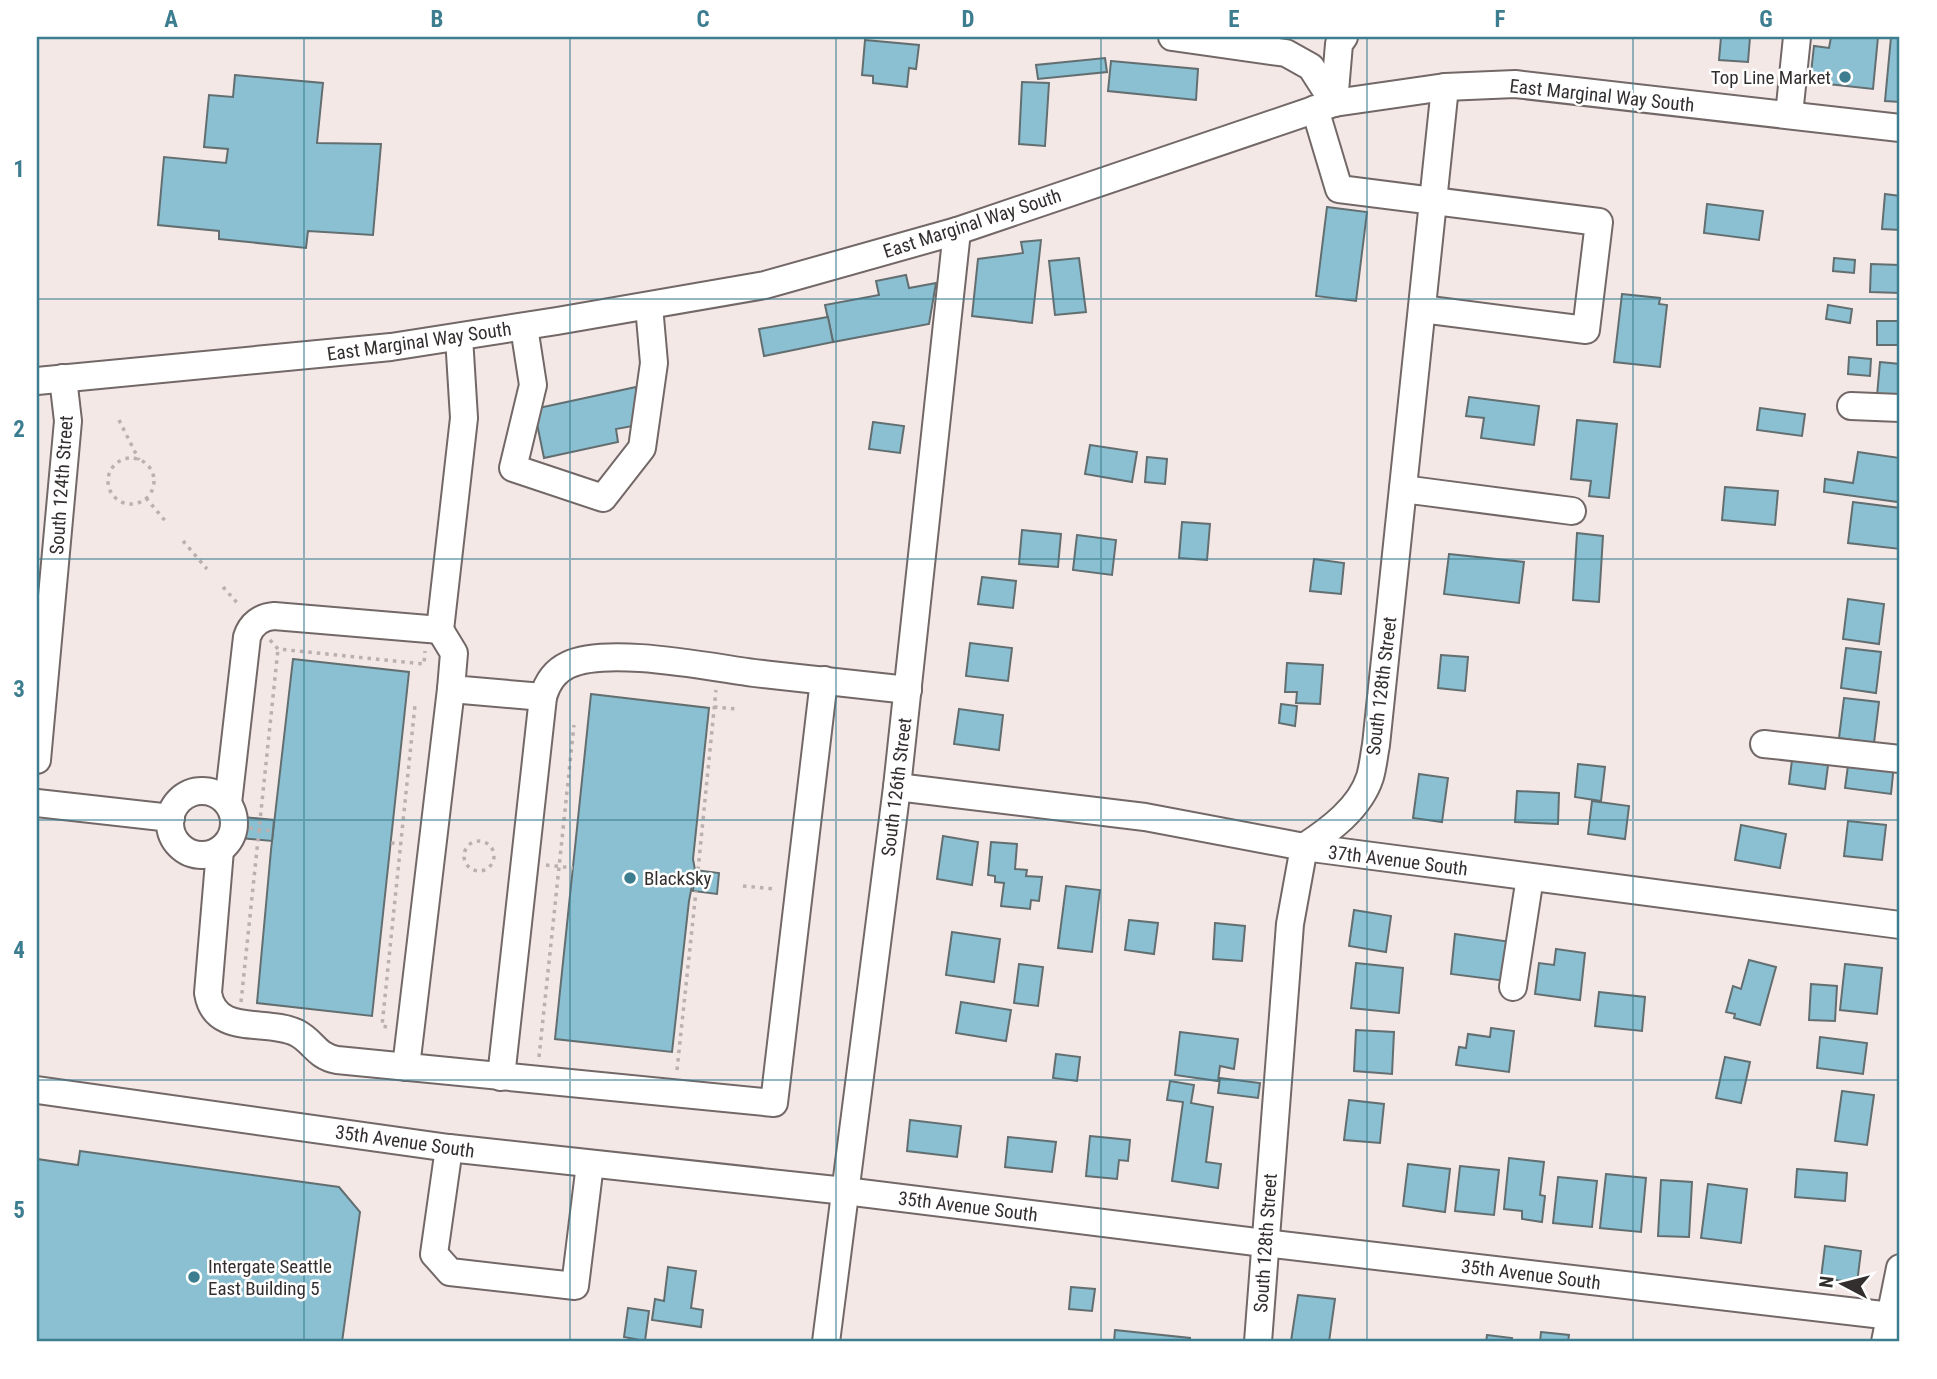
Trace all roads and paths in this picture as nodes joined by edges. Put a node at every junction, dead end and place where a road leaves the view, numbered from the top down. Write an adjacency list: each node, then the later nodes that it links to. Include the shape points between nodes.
1 (1172, 37): 5 (street, via 1286,53 1311,66)
2 (1344, 37): 5 (street)
3 (1797, 37): 6 (street)
4 (1445, 87): 5 (street, East Marginal Way South); 6 (street, East Marginal Way South, via 1515,84); 8 (street, South 128th Street)
5 (1325, 106): 8 (street, via 1339,189); 9 (street, East Marginal Way South)
6 (1789, 115): 7 (street, East Marginal Way South)
7 (1900, 128)
8 (1433, 202): 11 (street, South 128th Street); 11 (street, via 1600,222 1586,330)
9 (957, 231): 10 (street, East Marginal Way South, via 765,285); 32 (street, South 126th Street)
10 (649, 306): 12 (street, East Marginal Way South); 12 (street, via 654,363 642,448 603,498 513,468 533,385)
11 (1422, 309): 20 (street, South 128th Street)
12 (524, 327): 13 (street, East Marginal Way South)
13 (458, 337): 14 (street, East Marginal Way South); 28 (street, via 464,418)
14 (63, 378): 15 (street, East Marginal Way South); 38 (street, South 124th Street, via 68,421)
15 (37, 381)
16 (1851, 406): 17 (street)
17 (1900, 408)
18 (119, 420): 19 (path)
19 (139, 460): 21 (path, via 153,478); 21 (path, via 117,462 107,482 118,501 133,504)
20 (1403, 489): 22 (street); 52 (street, South 128th Street, via 1370,779 1331,829)
21 (146, 498): 23 (path)
22 (1572, 511)
23 (167, 523)
24 (183, 541): 25 (path)
25 (207, 569)
26 (223, 587): 27 (path)
27 (248, 615)
28 (433, 637): 31 (street, via 454,653); 44 (street, via 274,616 255,623 247,637); 47 (path, via 424,664 278,649)
29 (824, 680): 32 (street); 33 (street, via 605,657 568,665 554,675); 69 (street, via 774,1102)
30 (717, 681): 35 (path)
31 (451, 689): 33 (street); 68 (street)
32 (908, 690): 42 (street, South 126th Street)
33 (543, 697): 69 (street)
34 (415, 705): 50 (path)
35 (715, 706): 36 (path); 58 (path)
36 (736, 709)
37 (574, 725): 56 (path)
38 (38, 726): 41 (street, South 124th Street)
39 (1764, 744): 40 (street)
40 (1900, 759)
41 (37, 760)
42 (897, 787): 52 (street, 37th Avenue South, via 1145,817); 74 (street, South 126th Street)
43 (37, 803): 45 (street)
44 (228, 803): 45 (street, via 210,792 189,793); 53 (street, via 233,834)
45 (171, 818): 53 (street, via 174,838 189,853)
46 (241, 827): 47 (path)
47 (259, 830): 48 (path); 65 (path)
48 (273, 831)
49 (391, 843): 50 (path)
50 (401, 844): 51 (path); 66 (path, via 382,1026)
51 (411, 845)
52 (1304, 847): 59 (street, 37th Avenue South); 75 (street, South 128th Street, via 1290,924)
53 (220, 850): 68 (street, via 208,993 214,1011 231,1021 291,1030 324,1057)
54 (464, 861): 54 (path, via 467,846 476,841 493,849 494,860 484,870 470,869)
55 (537, 864): 56 (path)
56 (559, 866): 57 (path); 67 (path)
57 (573, 868)
58 (698, 870)
59 (1530, 877): 63 (street, 37th Avenue South); 64 (street)
60 (743, 886): 61 (path)
61 (776, 889)
62 (696, 891): 70 (path)
63 (1900, 925)
64 (1513, 987)
65 (240, 1010)
66 (392, 1027)
67 (538, 1066)
68 (406, 1067): 69 (street)
69 (501, 1077)
70 (676, 1080)
71 (37, 1090): 72 (street, 35th Avenue South)
72 (449, 1148): 73 (street, 35th Avenue South); 73 (street, via 434,1254 450,1272 575,1286)
73 (590, 1164): 74 (street, 35th Avenue South)
74 (845, 1191): 75 (street, 35th Avenue South); 78 (street, South 126th Street)
75 (1265, 1243): 77 (street, 35th Avenue South); 79 (street, South 128th Street)
76 (1900, 1268): 77 (street)
77 (1895, 1317): 80 (street)
78 (826, 1342)
79 (1258, 1342)
80 (1885, 1342)

